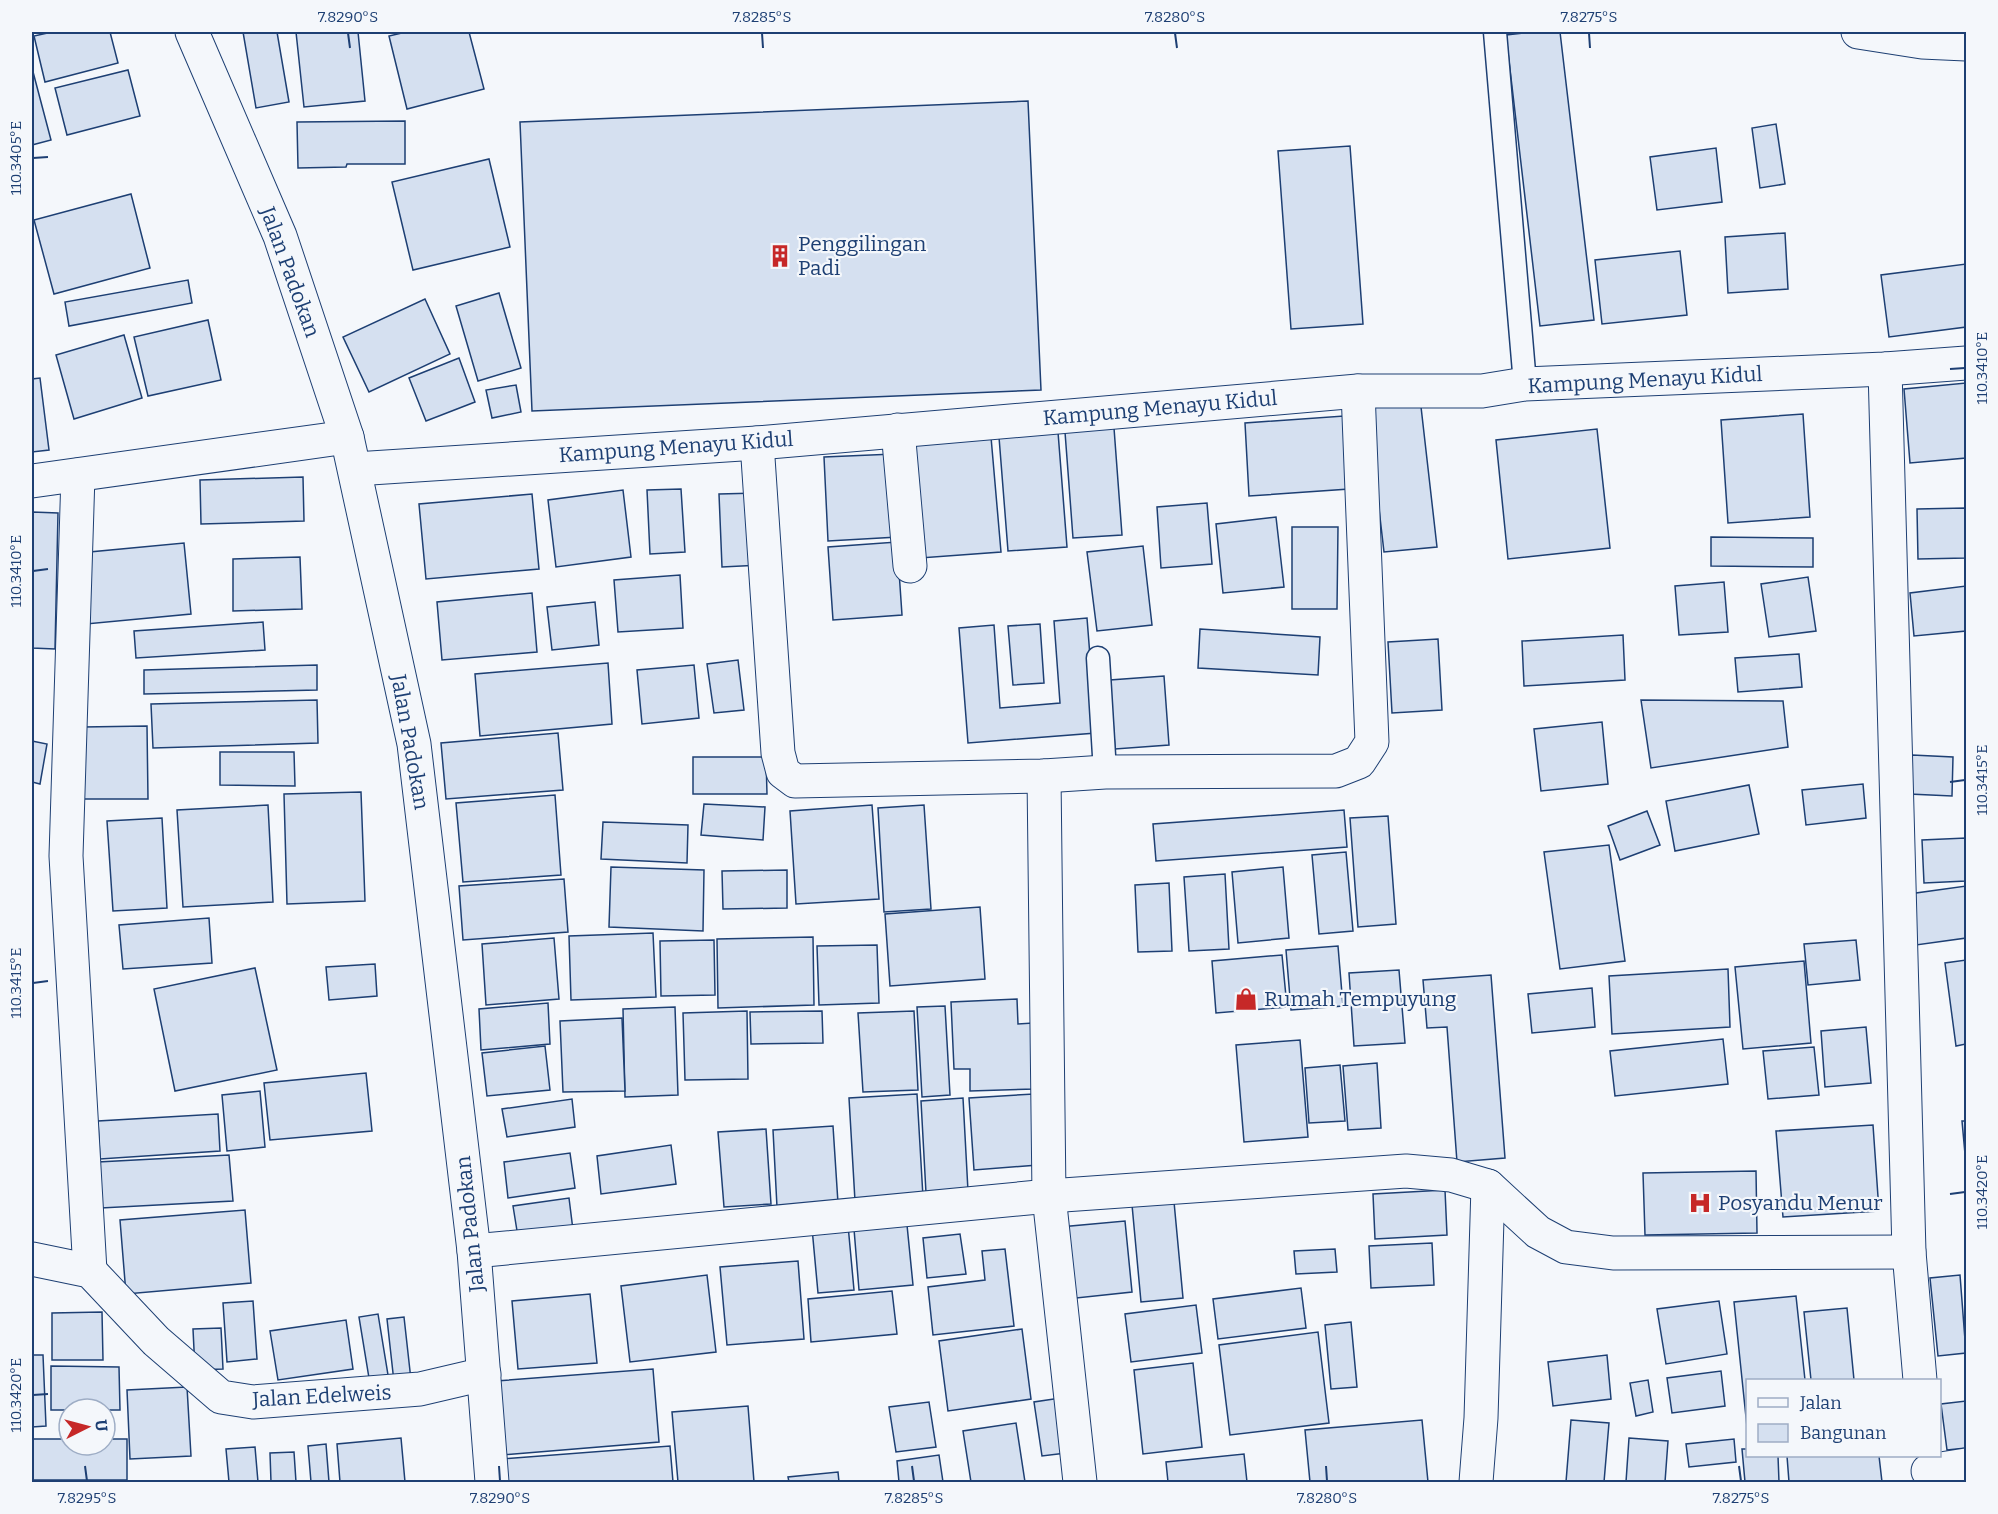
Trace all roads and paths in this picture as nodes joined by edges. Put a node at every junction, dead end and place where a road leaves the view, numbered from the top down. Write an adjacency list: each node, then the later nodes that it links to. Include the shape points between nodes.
1 (192, 32): 11 (street, Jalan Padokan, via 280,236)
2 (1495, 32): 8 (lane)
3 (1858, 32): 4 (street)
4 (1923, 37): 5 (street)
5 (1966, 44)
6 (1966, 363): 7 (street, Kampung Menayu Kidul)
7 (1885, 369): 8 (street, Kampung Menayu Kidul); 23 (street)
8 (1526, 384): 9 (street, Kampung Menayu Kidul, via 1482,391)
9 (1358, 391): 10 (street, Kampung Menayu Kidul); 18 (street, via 1372,742 1359,762 1336,771)
10 (898, 430): 12 (street, Kampung Menayu Kidul); 16 (street)
11 (346, 437): 13 (street, Jalan Padokan); 14 (street)
12 (757, 442): 13 (street, Kampung Menayu Kidul); 19 (street, via 778,753 783,772 795,781)
13 (355, 469): 22 (street, Jalan Padokan, via 414,744)
14 (78, 475): 15 (street); 25 (street, via 66,856)
15 (32, 481)
16 (910, 566)
17 (1098, 658): 18 (lane)
18 (1105, 772): 19 (street)
19 (1044, 776): 21 (street)
20 (1488, 1186): 21 (street, via 1450,1175 1406,1171); 23 (street, via 1538,1232 1566,1247 1613,1252); 32 (street)
21 (1049, 1196): 22 (street); 31 (street)
22 (474, 1251): 26 (street, Jalan Padokan)
23 (1909, 1252): 27 (street)
24 (32, 1259): 25 (street)
25 (90, 1271): 26 (street, Jalan Edelweis, via 156,1341 221,1397 253,1402 420,1389)
26 (484, 1374): 30 (street, Jalan Padokan)
27 (1920, 1379)
28 (1966, 1465): 29 (street)
29 (1928, 1470)
30 (492, 1482)
31 (1080, 1482)
32 (1476, 1482)

